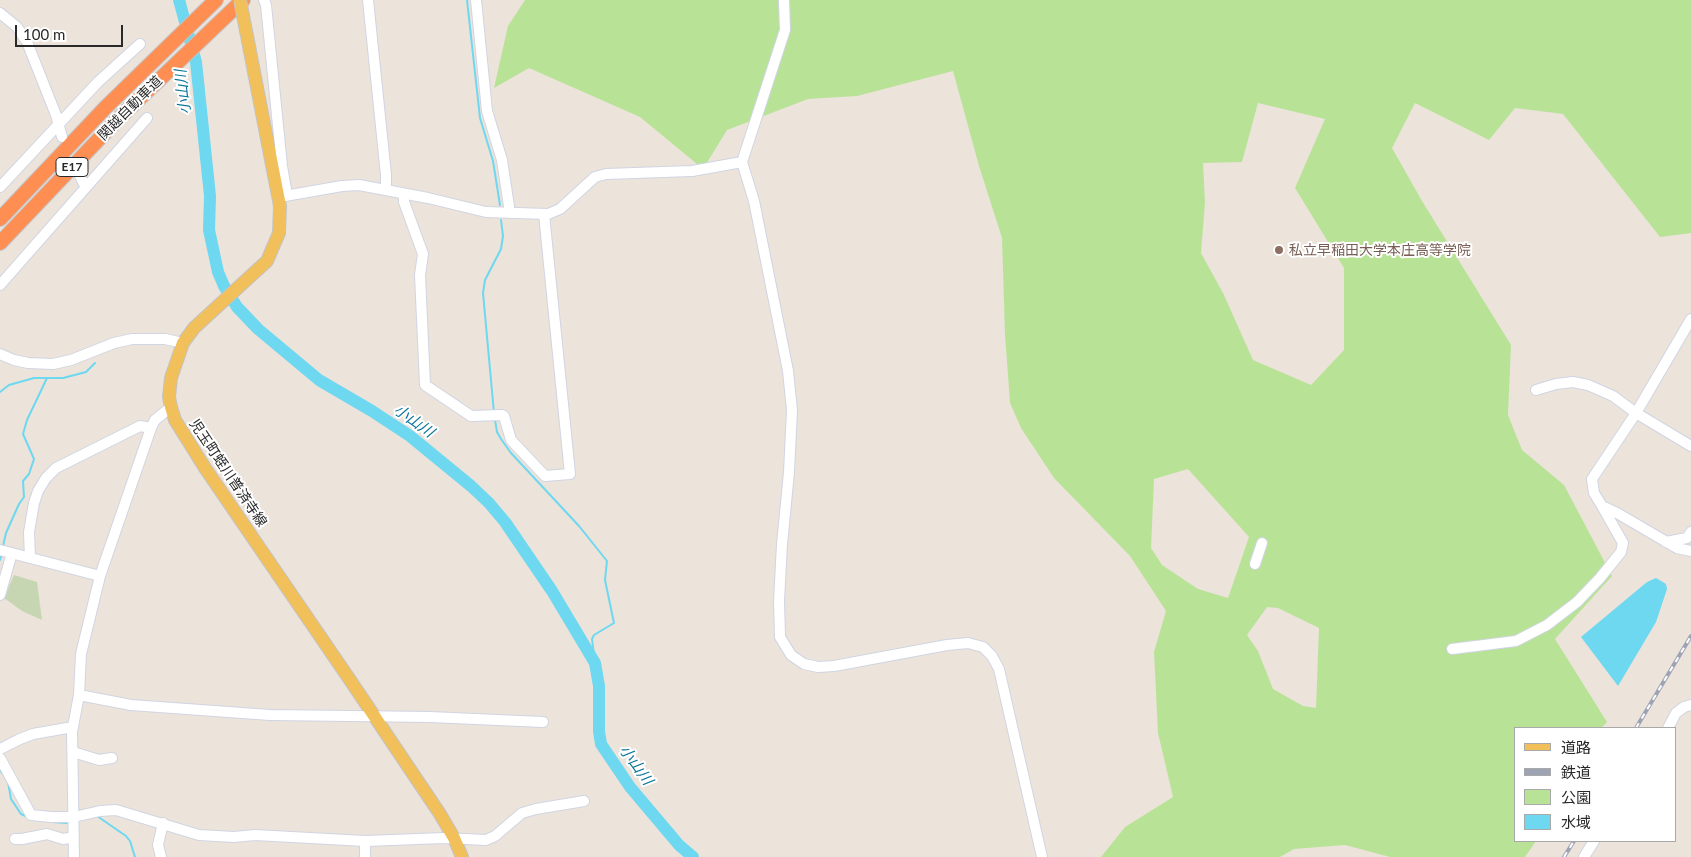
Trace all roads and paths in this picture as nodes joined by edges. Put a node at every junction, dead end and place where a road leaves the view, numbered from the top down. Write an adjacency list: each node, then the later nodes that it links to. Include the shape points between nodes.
1 (241, 0): 18 (main road, 児玉町蛭川普済寺線, bridge); 22 (highway, 関越自動車道 / E17, via 144,93)
2 (368, 0): 16 (street)
3 (476, 0): 19 (street, via 487,111 502,160)
4 (784, 0): 12 (street, via 785,30)
5 (215, 1): 21 (highway, 関越自動車道 / E17)
6 (267, 2): 18 (street)
7 (0, 13): 10 (street, via 17,27 27,42)
8 (140, 44): 10 (street)
9 (147, 118): 15 (street)
10 (58, 124): 11 (street); 14 (street)
11 (62, 137)
12 (742, 162): 20 (street, via 692,171 606,174 595,177 560,209); 66 (street, via 754,201 779,324 792,410 780,572 780,637 791,656 818,667 947,645 968,643 982,647 999,669)
13 (80, 176): 15 (street)
14 (0, 186)
15 (85, 186): 23 (street)
16 (386, 190): 17 (street); 18 (street, via 359,185)
17 (404, 194): 19 (street, via 486,212); 20 (street, via 423,254 420,275 424,385 471,416 504,416 511,440 545,476 570,474)
18 (283, 196): 25 (main road, 児玉町蛭川普済寺線, via 279,233 267,261 194,328)
19 (510, 213): 20 (street)
20 (544, 214)
21 (0, 219)
22 (0, 243)
23 (0, 285)
24 (1691, 319): 29 (street)
25 (183, 343): 26 (street, via 165,339 132,339 53,364 28,363); 28 (main road, 児玉町蛭川普済寺線, via 171,378)
26 (0, 354)
27 (1536, 390): 29 (street, via 1573,382 1588,385 1613,396)
28 (171, 407): 30 (street, via 155,420); 46 (main road, 児玉町蛭川普済寺線, via 179,427 205,468)
29 (1636, 413): 31 (street); 32 (street, via 1592,479 1594,492)
30 (151, 428): 39 (street, via 140,426 56,468 46,478 34,503 29,532); 41 (street)
31 (1691, 446)
32 (1602, 506): 34 (street); 43 (street, via 1623,543 1621,552 1577,602 1547,625 1516,641)
33 (1691, 532): 34 (street, via 1687,538)
34 (1666, 542): 37 (street)
35 (1262, 543): 40 (street)
36 (0, 550): 38 (street)
37 (1691, 551)
38 (12, 553): 39 (street); 42 (street)
39 (30, 558): 41 (street)
40 (1255, 564)
41 (100, 576): 44 (street, via 81,654)
42 (0, 595)
43 (1452, 649)
44 (79, 695): 46 (street, via 131,705 260,715); 48 (street)
45 (1691, 705): 49 (street, via 1676,713)
46 (375, 717): 47 (street); 58 (main road, 児玉町蛭川普済寺線)
47 (542, 722)
48 (73, 727): 50 (street, via 33,734); 51 (street)
49 (1669, 727)
50 (0, 749)
51 (73, 752): 53 (street, via 99,760); 55 (street)
52 (0, 758): 55 (street, via 31,815)
53 (112, 758)
54 (584, 801): 58 (street, via 522,814 486,840)
55 (74, 817): 56 (street, via 116,810); 57 (street)
56 (163, 824): 60 (street, via 199,835); 63 (street, via 158,845)
57 (74, 838): 59 (street, via 63,839 47,834); 62 (street)
58 (454, 838): 60 (street); 65 (main road, 児玉町蛭川普済寺線)
59 (15, 839)
60 (365, 840): 64 (street)
61 (1593, 842): 67 (street)
62 (74, 857)
63 (161, 857)
64 (365, 857)
65 (462, 857)
66 (1042, 857)
67 (1584, 857)

